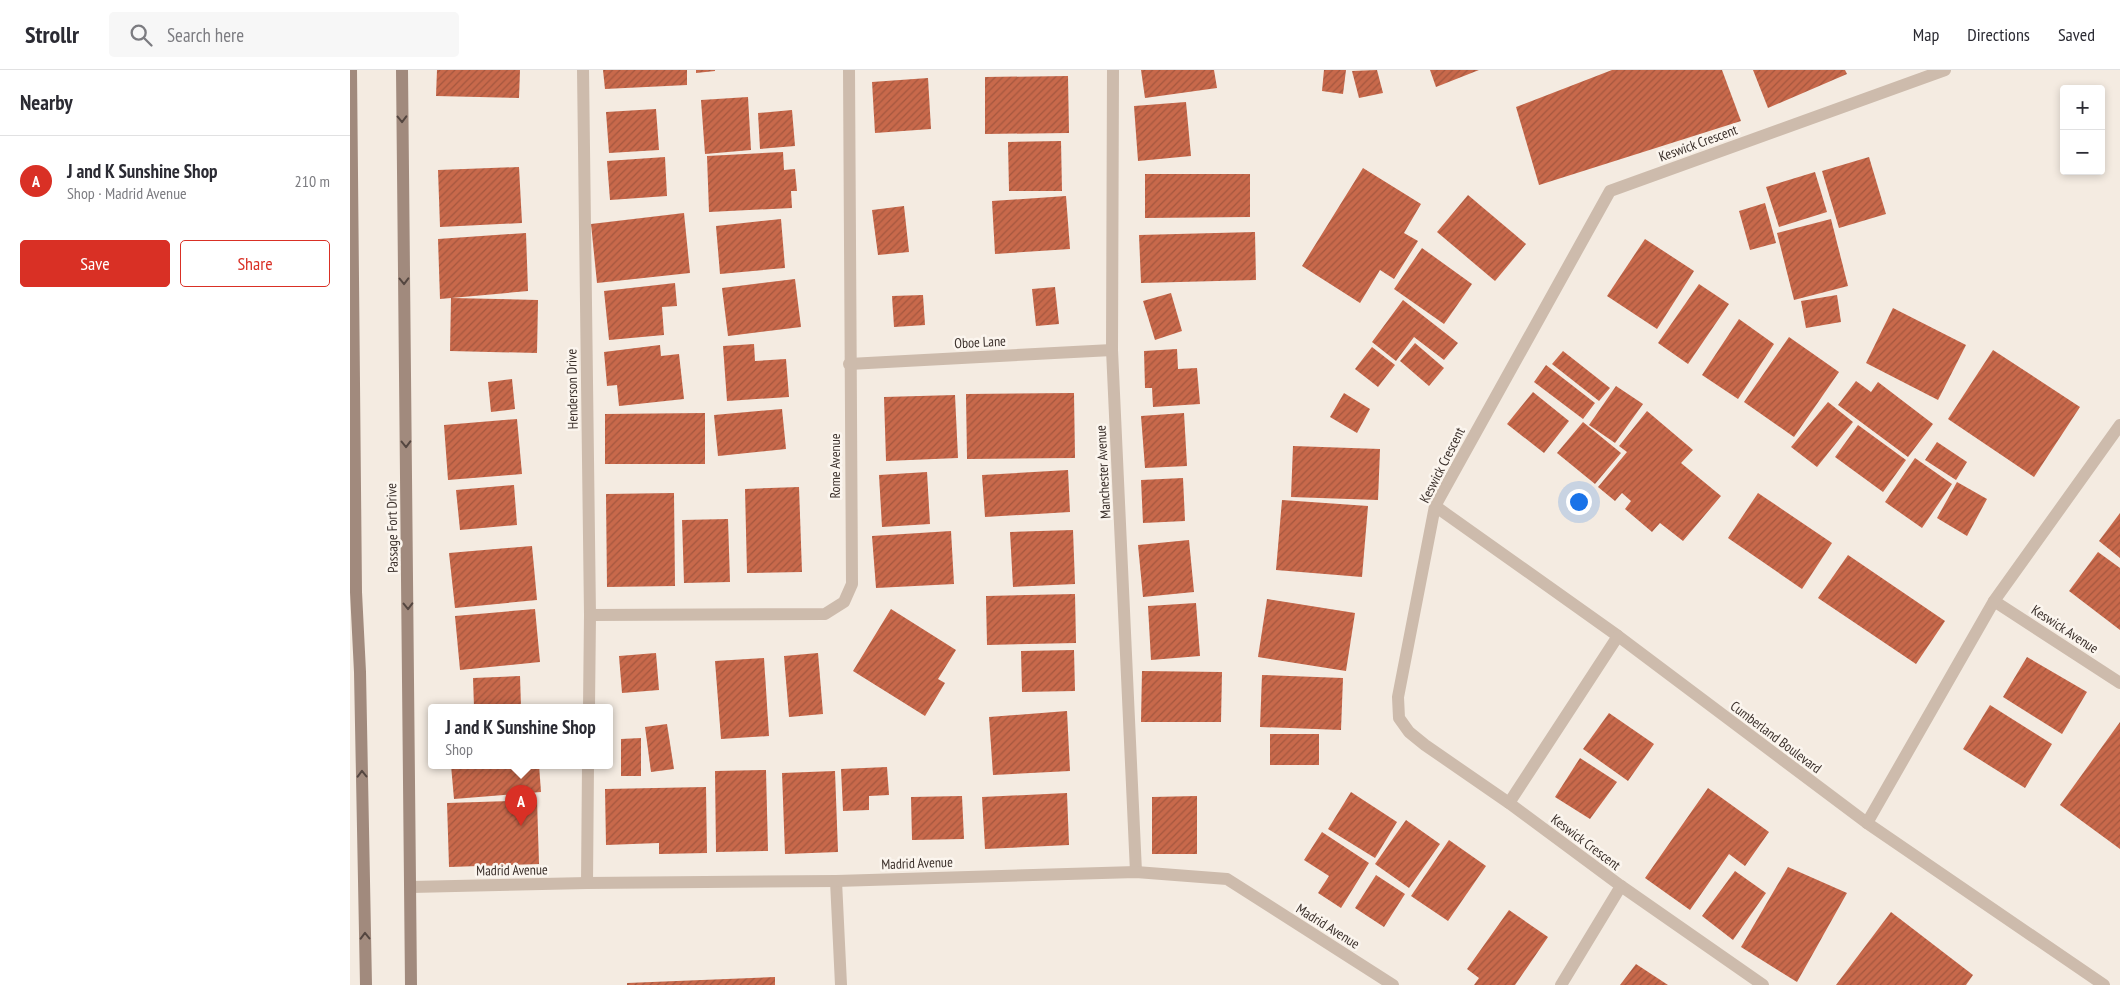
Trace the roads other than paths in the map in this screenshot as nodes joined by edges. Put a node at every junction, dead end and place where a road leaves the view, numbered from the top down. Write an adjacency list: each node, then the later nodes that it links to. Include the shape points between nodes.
1 (351, 70): 14 (main road)
2 (402, 70): 24 (main road, Passage Fort Drive, one-way to 24)
3 (583, 70): 12 (street, Henderson Drive)
4 (849, 70): 8 (street, Rome Avenue)
5 (1113, 70): 7 (street, Manchester Avenue)
6 (1946, 70): 10 (street, Keswick Crescent, via 1610,191)
7 (1112, 350): 8 (street, Oboe Lane); 20 (street, Manchester Avenue)
8 (849, 364): 12 (street, Rome Avenue, via 852,584 844,602 824,614)
9 (2120, 425): 11 (street)
10 (1435, 506): 13 (street, Cumberland Boulevard); 18 (street, Keswick Crescent, via 1398,697 1399,718 1409,732 1425,745)
11 (1994, 601): 15 (street, Keswick Avenue); 19 (street)
12 (590, 615): 16 (street, Henderson Drive)
13 (1618, 636): 18 (street); 19 (street, Cumberland Boulevard)
14 (355, 672): 25 (main road, one-way to 14)
15 (2120, 683)
16 (589, 704)
17 (588, 769): 22 (street)
18 (1509, 803): 23 (street, Keswick Crescent)
19 (1867, 823): 31 (street, Cumberland Boulevard)
20 (1136, 872): 21 (street, Madrid Avenue); 28 (street, Madrid Avenue, via 1227,879)
21 (836, 881): 22 (street, Madrid Avenue); 27 (street)
22 (587, 883): 24 (street, Madrid Avenue)
23 (1620, 886): 29 (street); 30 (street, Keswick Crescent)
24 (411, 888): 26 (main road, Passage Fort Drive)
25 (366, 985)
26 (411, 985)
27 (841, 985)
28 (1393, 985)
29 (1561, 985)
30 (1763, 985)
31 (2104, 985)

